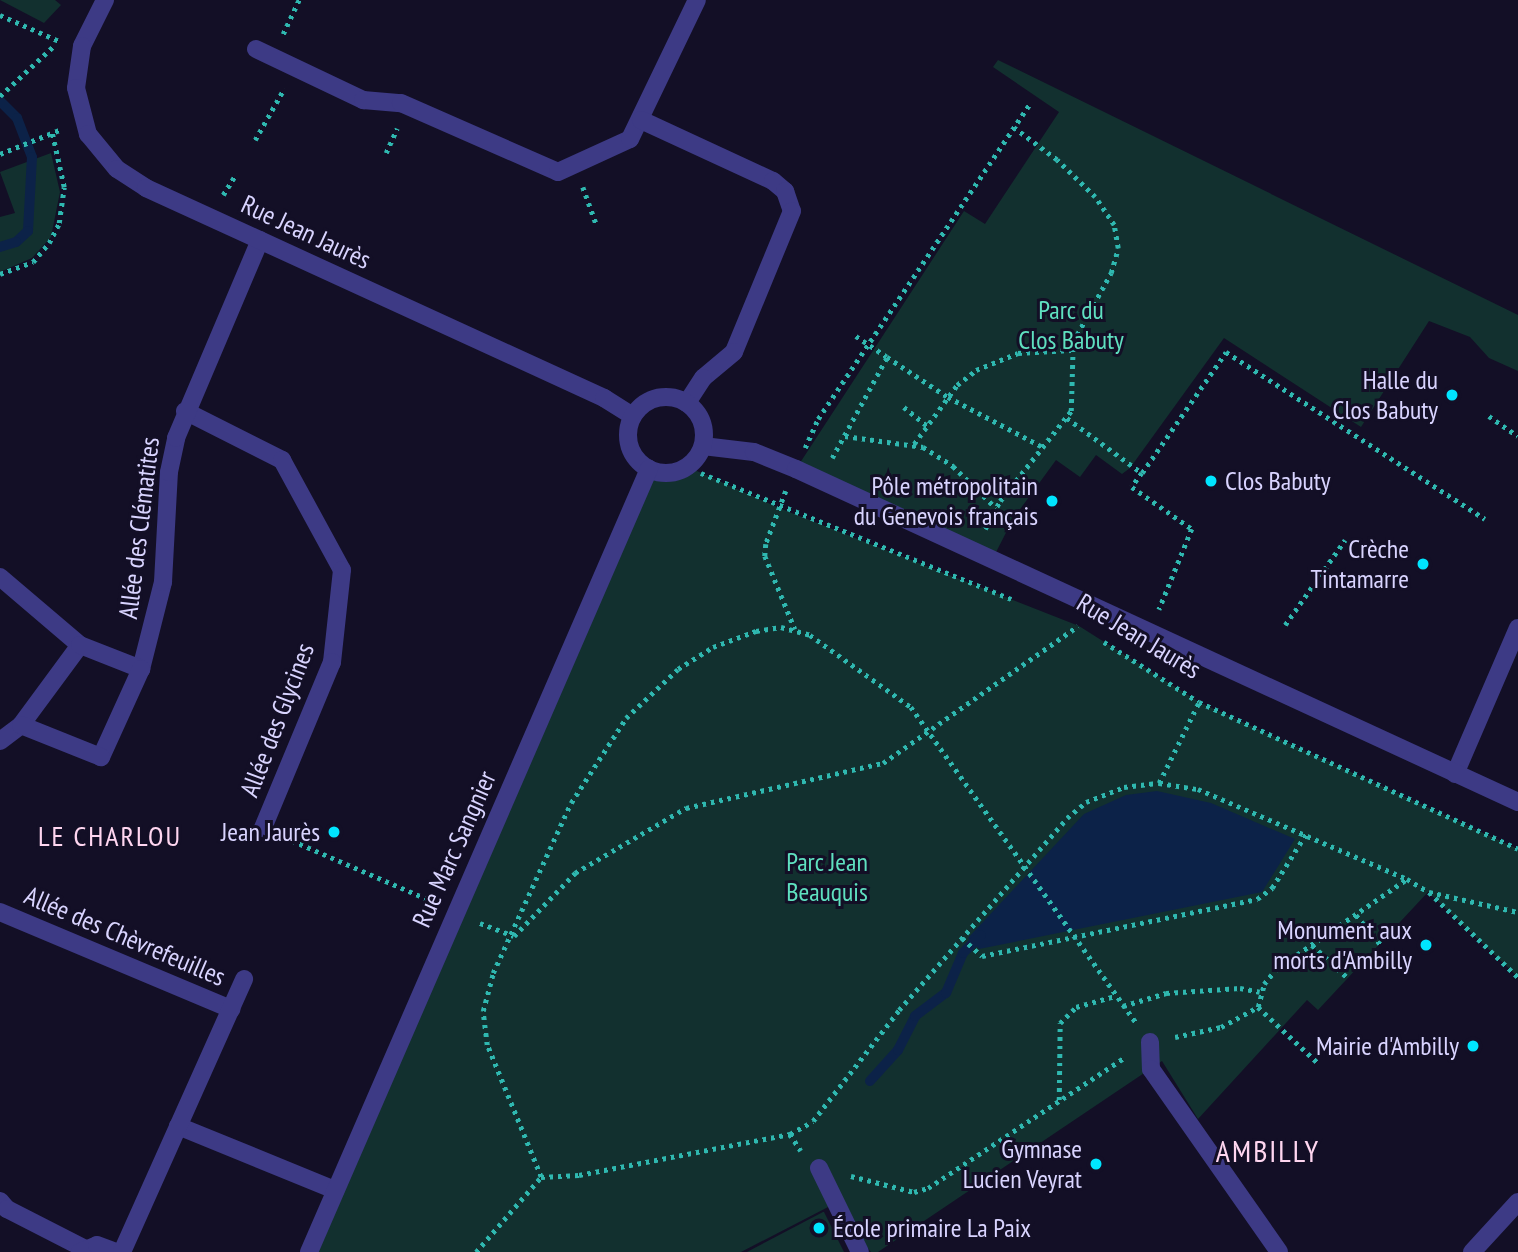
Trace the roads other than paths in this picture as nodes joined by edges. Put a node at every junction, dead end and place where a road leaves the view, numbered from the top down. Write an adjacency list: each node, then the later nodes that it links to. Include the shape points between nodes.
1 (696, 0): 4 (street)
2 (102, 5): 5 (street, Rue Jean Jaurès, via 78,58 76,88 82,121 95,146 125,176)
3 (265, 53): 4 (street, via 363,100 401,103 545,170 558,172 625,144)
4 (641, 120): 6 (street, via 773,181 785,191 792,211 733,352 703,378)
5 (260, 240): 7 (street, Allée des Clématites); 8 (street, Rue Jean Jaurès, via 604,398)
6 (687, 403): 8 (street, via 657,398); 9 (street, via 703,424)
7 (185, 411): 14 (street, Allée des Clématites, via 169,472 163,582); 19 (street, Allée des Glycines, via 282,460 342,570 332,662)
8 (633, 416): 10 (street, via 629,442 636,458)
9 (703, 446): 10 (street, via 688,467 667,473); 17 (street, Rue Jean Jaurès, via 754,452 796,469)
10 (649, 469): 26 (street, Rue Marc Sangnier)
11 (0, 577): 13 (street, Allée des Clématites)
12 (1518, 628): 17 (street)
13 (80, 645): 14 (street, Allée des Clématites); 15 (street)
14 (141, 669): 15 (street, Allée des Clématites, via 101,757)
15 (21, 725): 16 (street)
16 (0, 741)
17 (1455, 774): 18 (street, Rue Jean Jaurès)
18 (1518, 802)
19 (262, 828)
20 (0, 912): 22 (street, Allée des Chèvrefeuilles)
21 (244, 979): 22 (street, Allée des Chèvrefeuilles)
22 (231, 1009): 24 (street, Allée des Chèvrefeuilles)
23 (1150, 1042): 34 (street, via 1151,1069)
24 (178, 1126): 26 (street); 31 (street, Allée des Chèvrefeuilles)
25 (819, 1168): 33 (street)
26 (335, 1190): 32 (street, Rue Marc Sangnier)
27 (0, 1201): 29 (street)
28 (1518, 1202): 35 (street)
29 (82, 1250): 30 (street, via 104,1246)
30 (116, 1252)
31 (122, 1252)
32 (309, 1252)
33 (860, 1252)
34 (1279, 1252)
35 (1472, 1252)

